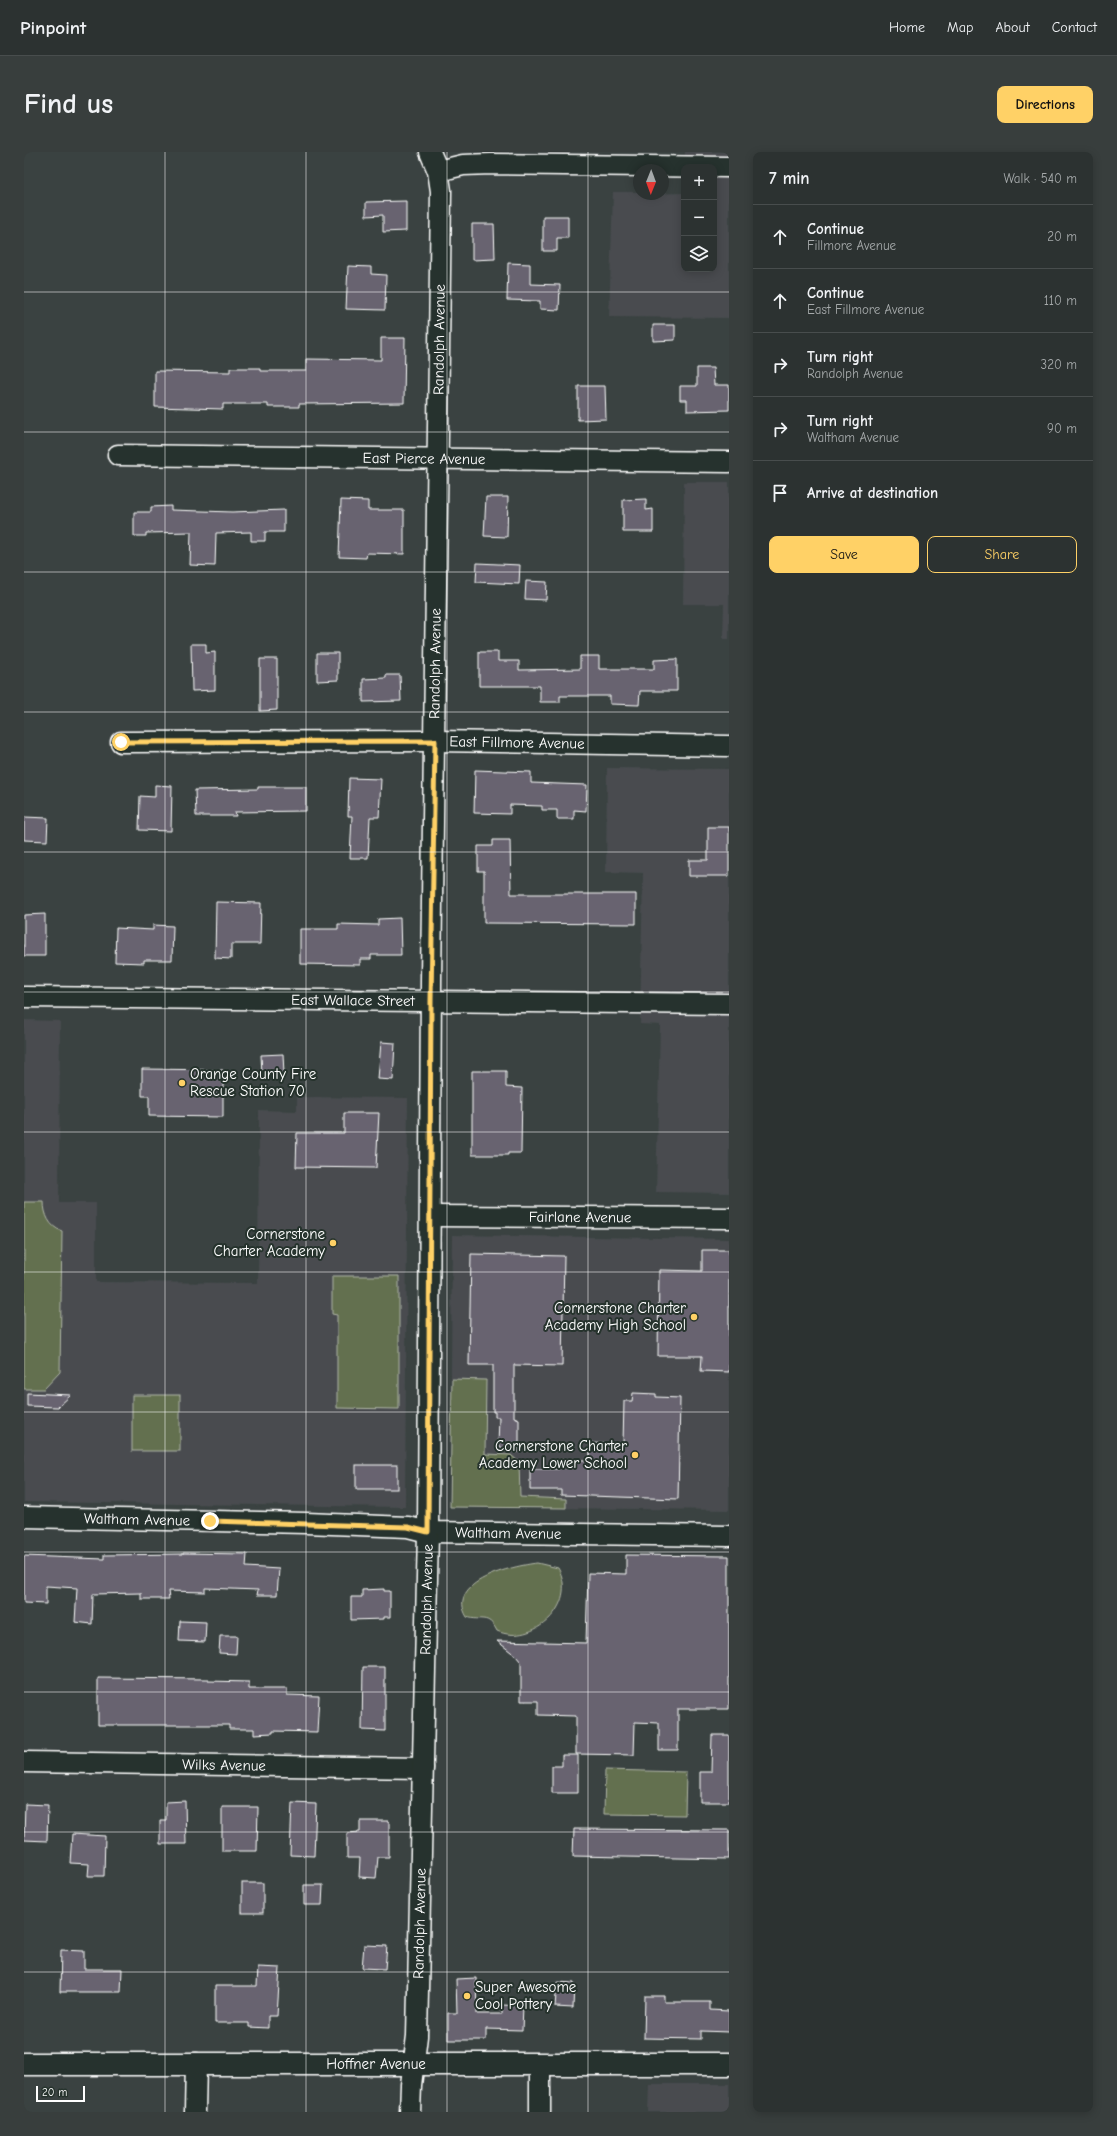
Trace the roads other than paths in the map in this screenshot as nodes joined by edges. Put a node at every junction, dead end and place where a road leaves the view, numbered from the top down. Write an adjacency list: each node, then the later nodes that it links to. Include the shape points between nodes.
1 (430, 152): 3 (street, Randolph Avenue)
2 (729, 167): 3 (street, via 491,164)
3 (438, 171): 5 (street, Randolph Avenue, via 441,191)
4 (118, 455): 5 (street, East Pierce Avenue)
5 (438, 458): 6 (street, East Pierce Avenue); 7 (street, Randolph Avenue)
6 (729, 462)
7 (435, 741): 8 (street, East Fillmore Avenue); 9 (street, East Fillmore Avenue); 11 (street, Randolph Avenue)
8 (121, 742)
9 (729, 746)
10 (24, 997): 11 (street, East Wallace Street)
11 (431, 1002): 12 (street, East Wallace Street); 13 (street, Randolph Avenue)
12 (729, 1004)
13 (431, 1216): 14 (street, Fairlane Avenue); 16 (street, Randolph Avenue)
14 (729, 1218)
15 (24, 1518): 16 (street, Waltham Avenue, via 306,1523 408,1527)
16 (428, 1532): 17 (street, Waltham Avenue); 19 (street, Randolph Avenue)
17 (729, 1536)
18 (24, 1762): 19 (street, Wilks Avenue)
19 (423, 1768): 23 (street, Randolph Avenue, via 417,2036)
20 (196, 2063): 21 (main road, Hoffner Avenue); 23 (main road, Hoffner Avenue); 25 (street)
21 (24, 2064)
22 (729, 2064): 24 (main road, Hoffner Avenue)
23 (414, 2065): 24 (main road, Hoffner Avenue); 26 (street, Randolph Avenue)
24 (540, 2065): 27 (street)
25 (195, 2112)
26 (410, 2112)
27 (540, 2112)

